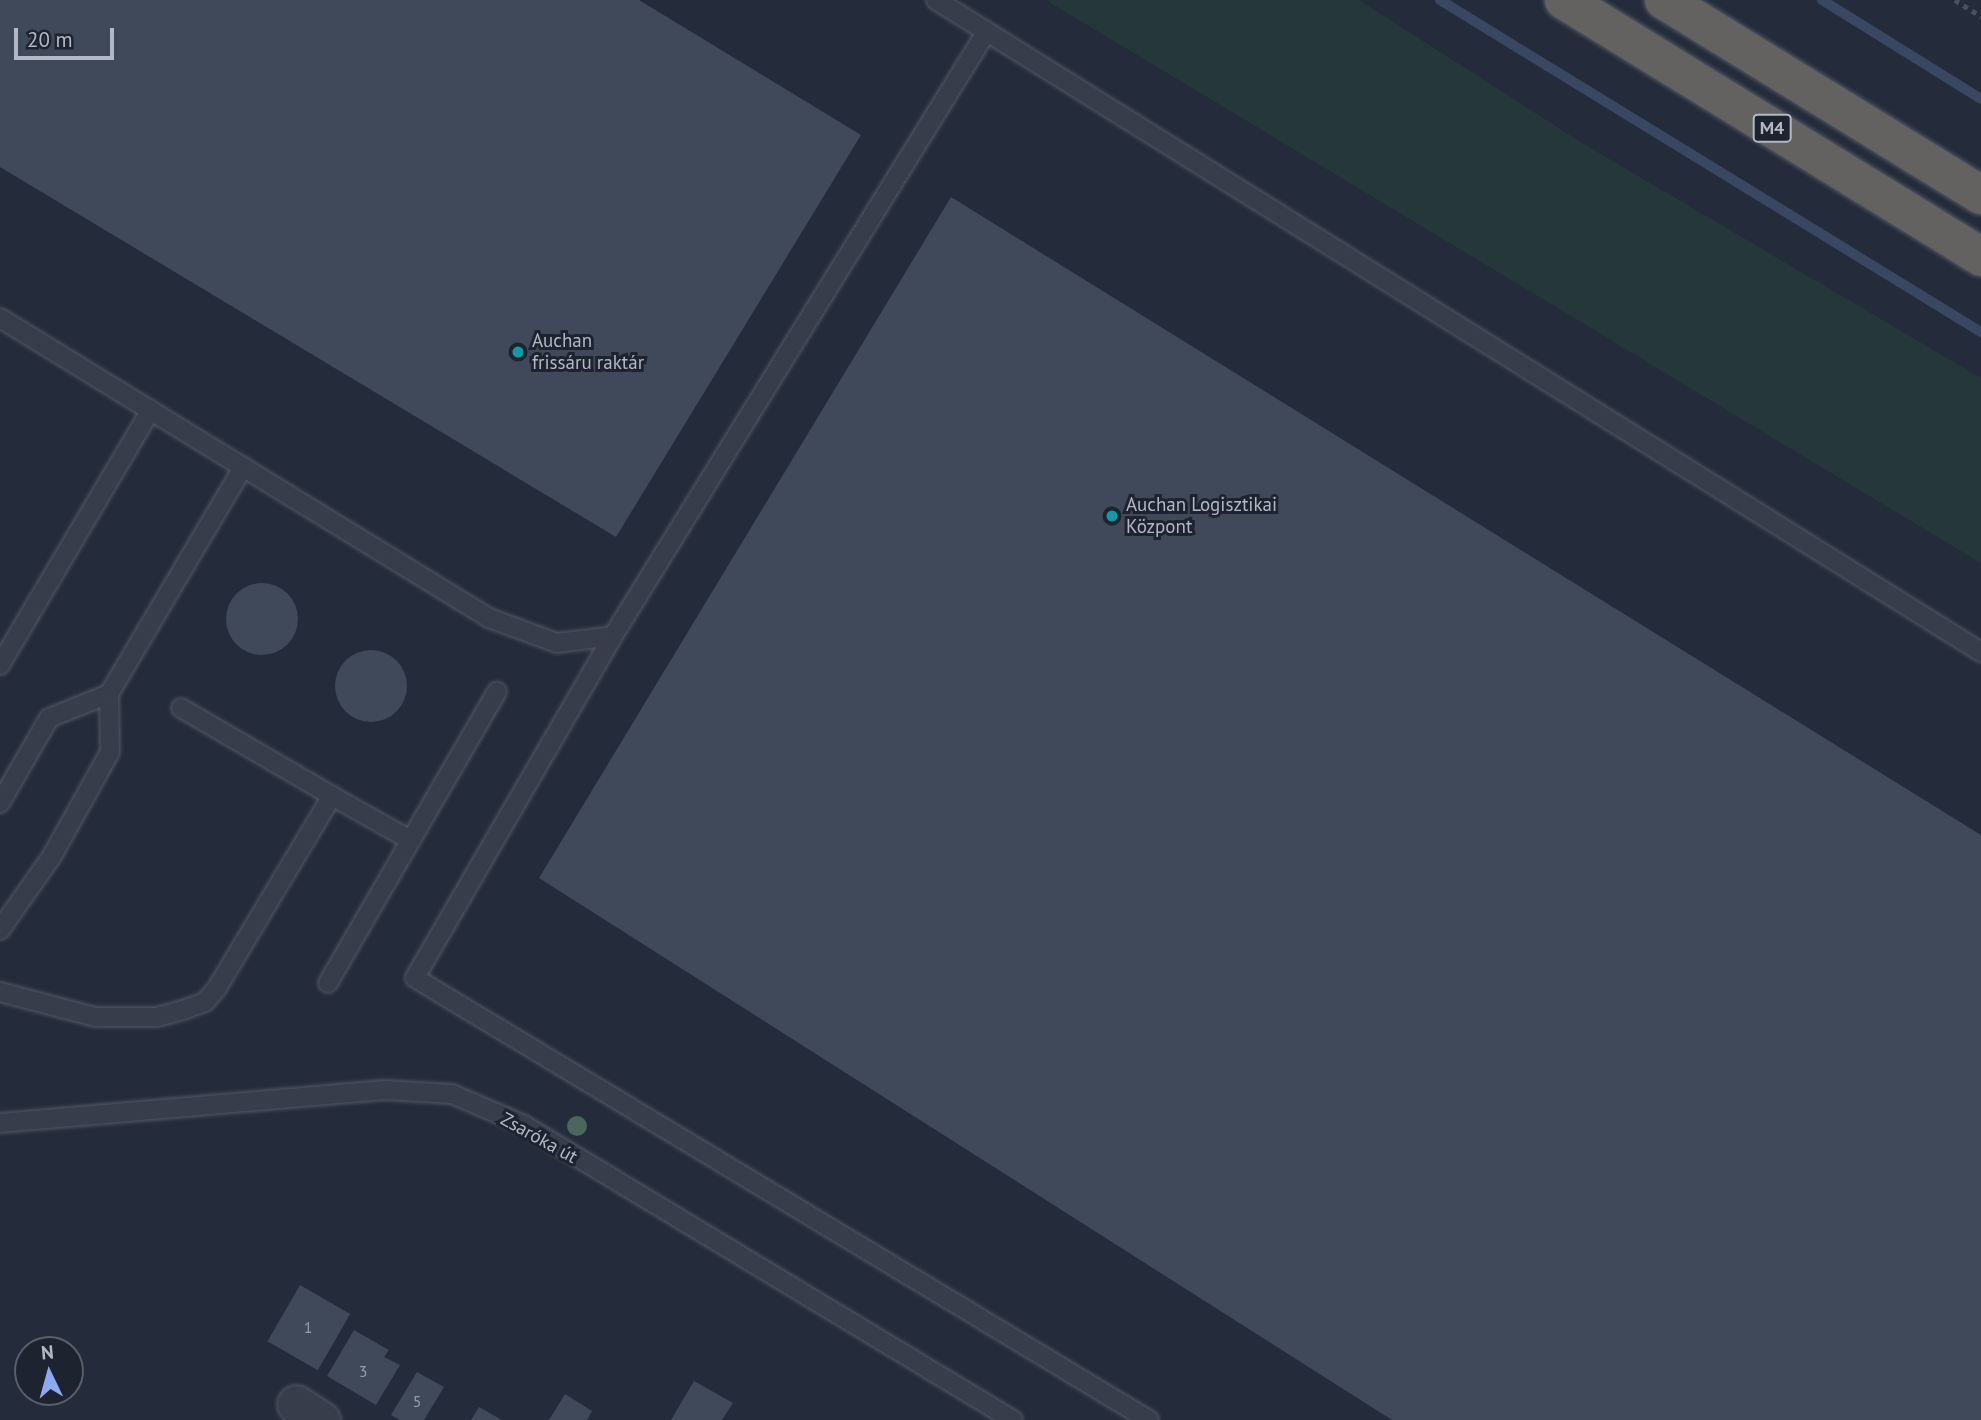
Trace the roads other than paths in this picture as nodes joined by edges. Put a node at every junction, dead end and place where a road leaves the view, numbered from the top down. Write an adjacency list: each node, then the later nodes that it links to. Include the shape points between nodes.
1 (936, 0): 4 (lane)
2 (1563, 0): 6 (highway, M4)
3 (1664, 0): 5 (highway)
4 (987, 31): 10 (lane); 11 (lane)
5 (1981, 195)
6 (1981, 257)
7 (0, 318): 8 (lane)
8 (151, 410): 9 (lane); 12 (lane)
9 (243, 467): 10 (lane, via 489,618 557,643); 14 (lane)
10 (613, 636): 24 (lane, via 415,978)
11 (1981, 652)
12 (0, 665)
13 (497, 691): 18 (lane)
14 (109, 694): 17 (lane, via 49,718); 19 (lane, via 110,752 52,856)
15 (181, 708): 16 (lane)
16 (332, 796): 18 (lane); 21 (lane, via 205,1002 157,1017 124,1019 95,1017)
17 (0, 803)
18 (410, 840): 20 (lane)
19 (0, 930)
20 (328, 983)
21 (0, 992)
22 (0, 1123): 23 (lane, Zsaróka út, via 385,1090 452,1094 524,1125)
23 (1013, 1420)
24 (1149, 1420)

